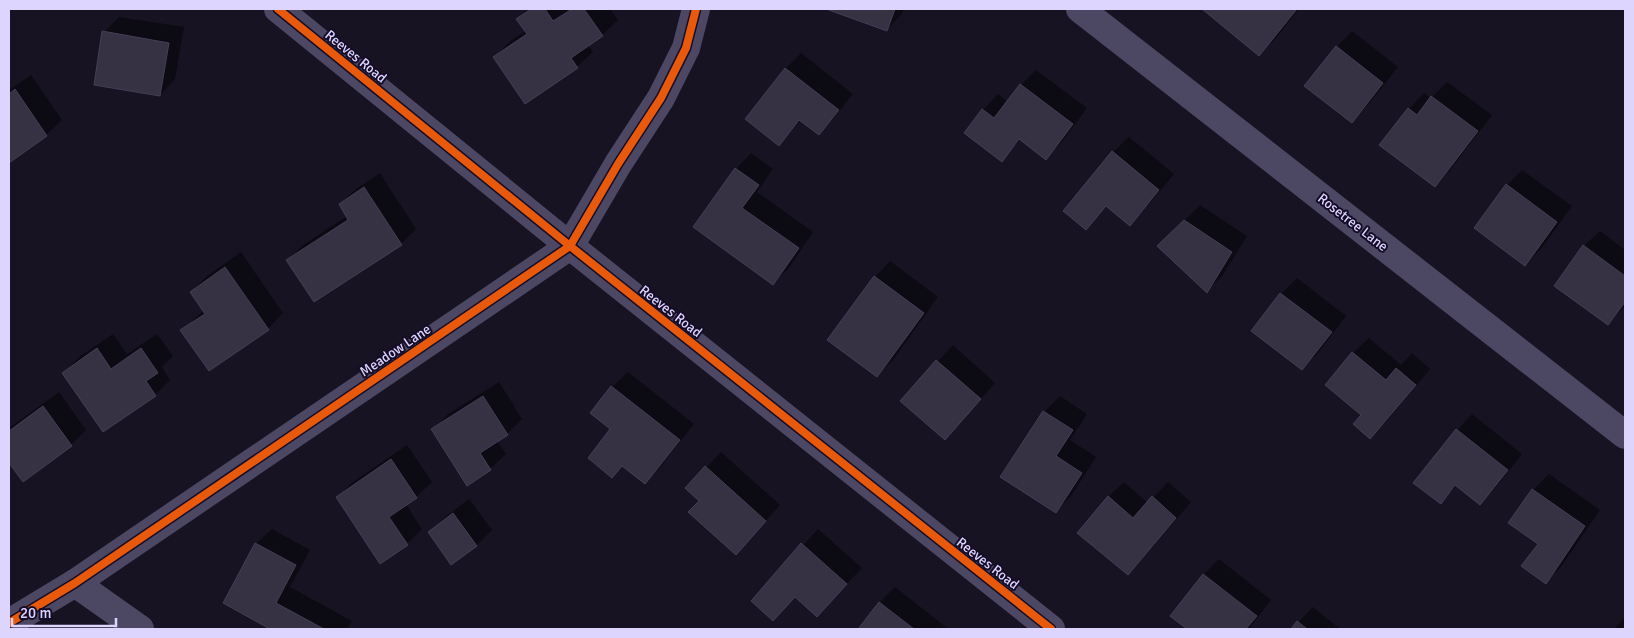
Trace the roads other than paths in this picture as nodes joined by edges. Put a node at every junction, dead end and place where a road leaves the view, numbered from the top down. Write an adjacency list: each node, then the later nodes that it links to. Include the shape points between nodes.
1 (278, 9): 4 (street, Reeves Road)
2 (696, 9): 4 (street, Meadow Lane, via 686,48 661,98)
3 (1080, 9): 5 (street, Rosetree Lane)
4 (570, 246): 6 (street, Meadow Lane); 9 (street, Reeves Road)
5 (1625, 435)
6 (75, 582): 7 (street, Meadow Lane); 8 (street)
7 (9, 622)
8 (140, 629)
9 (1052, 629)

